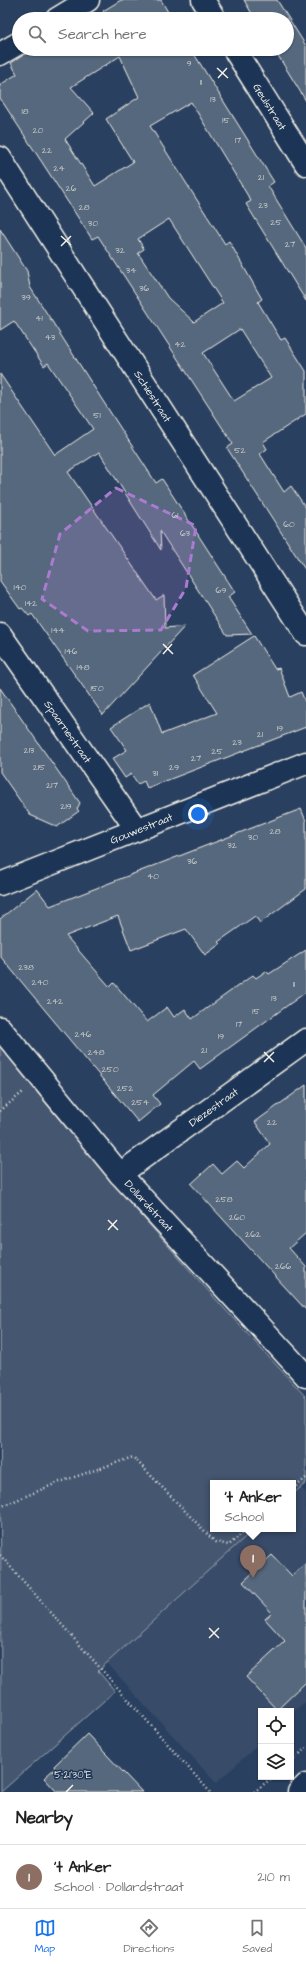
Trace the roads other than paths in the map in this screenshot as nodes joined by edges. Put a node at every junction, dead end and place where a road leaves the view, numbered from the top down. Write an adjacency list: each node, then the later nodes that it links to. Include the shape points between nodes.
1 (88, 0): 3 (street)
2 (203, 0): 4 (street)
3 (68, 12)
4 (211, 12)
5 (12, 47): 6 (street)
6 (0, 54)
7 (238, 56): 9 (street, Geulstraat)
8 (0, 158): 11 (street, Schiestraat)
9 (306, 164)
10 (0, 634): 13 (street, Spaarnestraat)
11 (306, 634)
12 (306, 764): 13 (street, Gouwestraat)
13 (136, 830): 14 (street, Gouwestraat)
14 (0, 884)
15 (0, 1028): 17 (street, Dollardstraat)
16 (306, 1040): 17 (street, Diezestraat)
17 (120, 1174): 18 (street, Dollardstraat)
18 (305, 1373)
19 (306, 1785): 20 (street)
20 (299, 1792)

